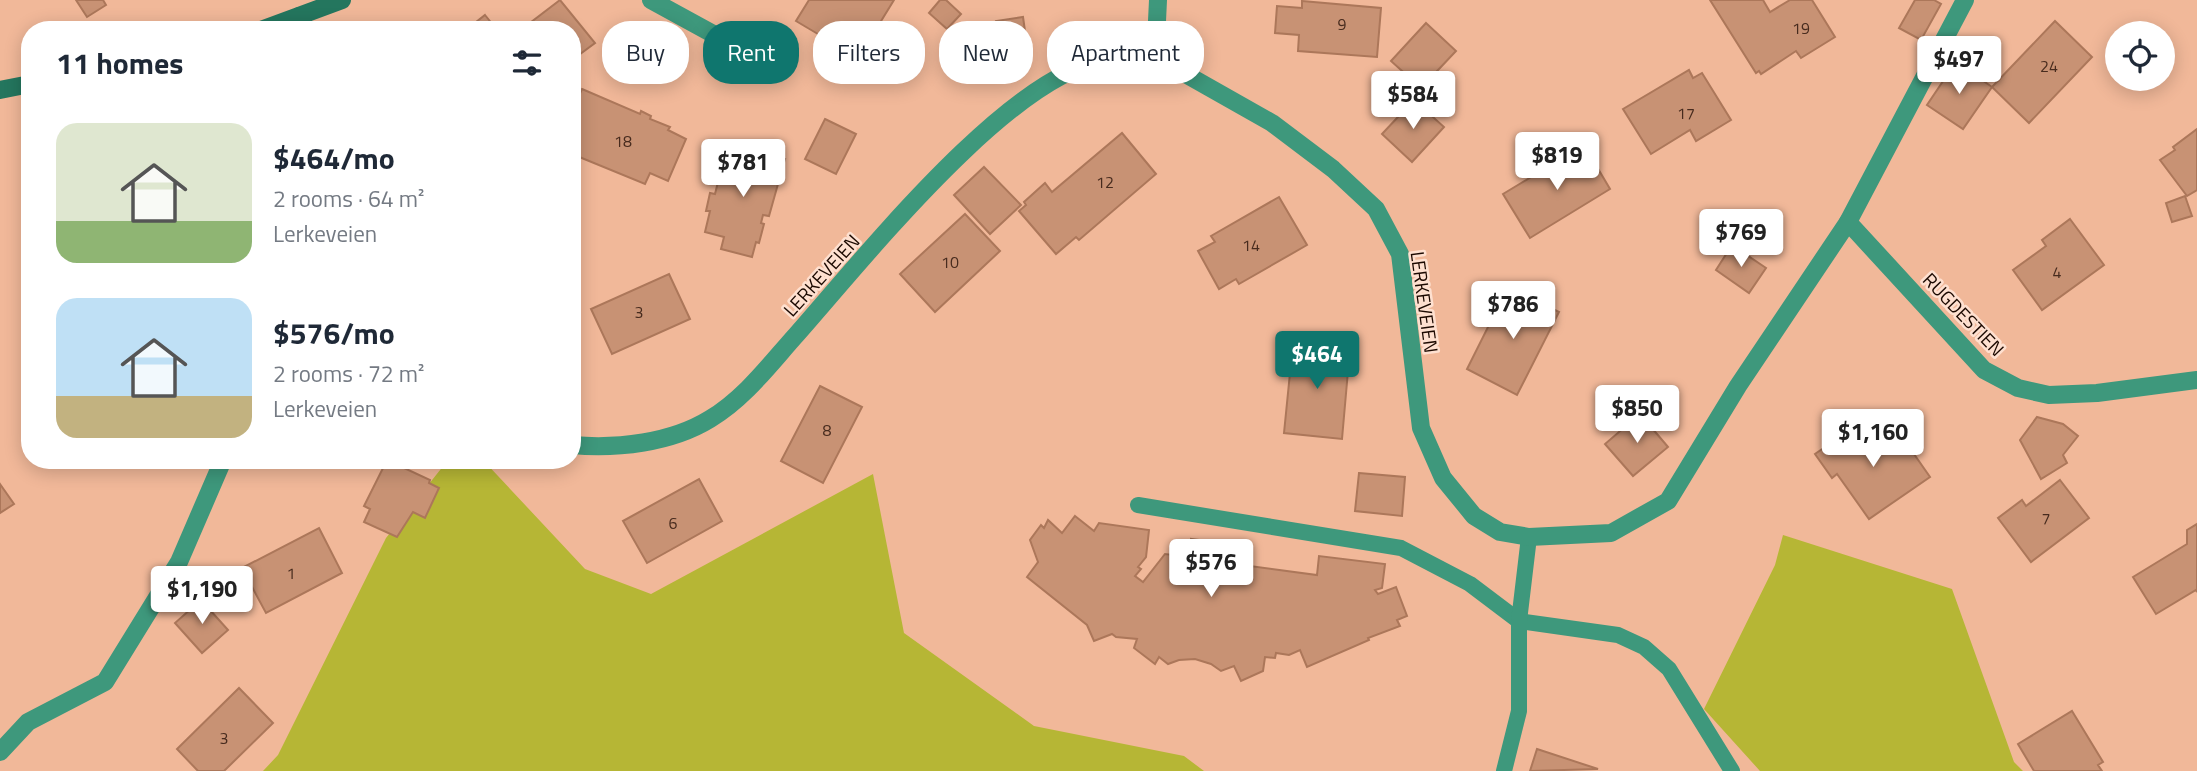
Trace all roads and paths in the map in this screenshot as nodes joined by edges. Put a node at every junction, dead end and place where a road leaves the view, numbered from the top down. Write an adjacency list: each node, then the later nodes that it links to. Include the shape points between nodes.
1 (651, 0): 7 (street)
2 (1157, 0): 6 (street)
3 (1965, 0): 12 (street, LERKEVEIEN)
4 (332, 2): 5 (main road)
5 (306, 21)
6 (1156, 21)
7 (703, 28)
8 (1047, 83): 14 (street, LERKEVEIEN, via 987,129 909,208 744,393 710,419 678,435)
9 (1203, 84): 17 (street, LERKEVEIEN, via 1272,123 1376,209 1400,254 1420,428 1443,478 1474,516 1500,532)
10 (21, 86): 11 (main road)
11 (0, 90)
12 (1848, 222): 13 (street, RUGDESTIEN, via 1984,370 2018,388 2049,395 2096,394); 17 (street, LERKEVEIEN, via 1738,386 1668,501 1611,533)
13 (2197, 380)
14 (581, 446)
15 (219, 469): 19 (street, via 178,562 105,682 28,722)
16 (1138, 505): 18 (lane, via 1401,548 1470,584)
17 (1529, 537): 18 (lane)
18 (1519, 621): 20 (lane, via 1519,711); 21 (lane, via 1618,635 1644,648 1669,669)
19 (0, 752)
20 (1504, 771)
21 (1732, 771)

